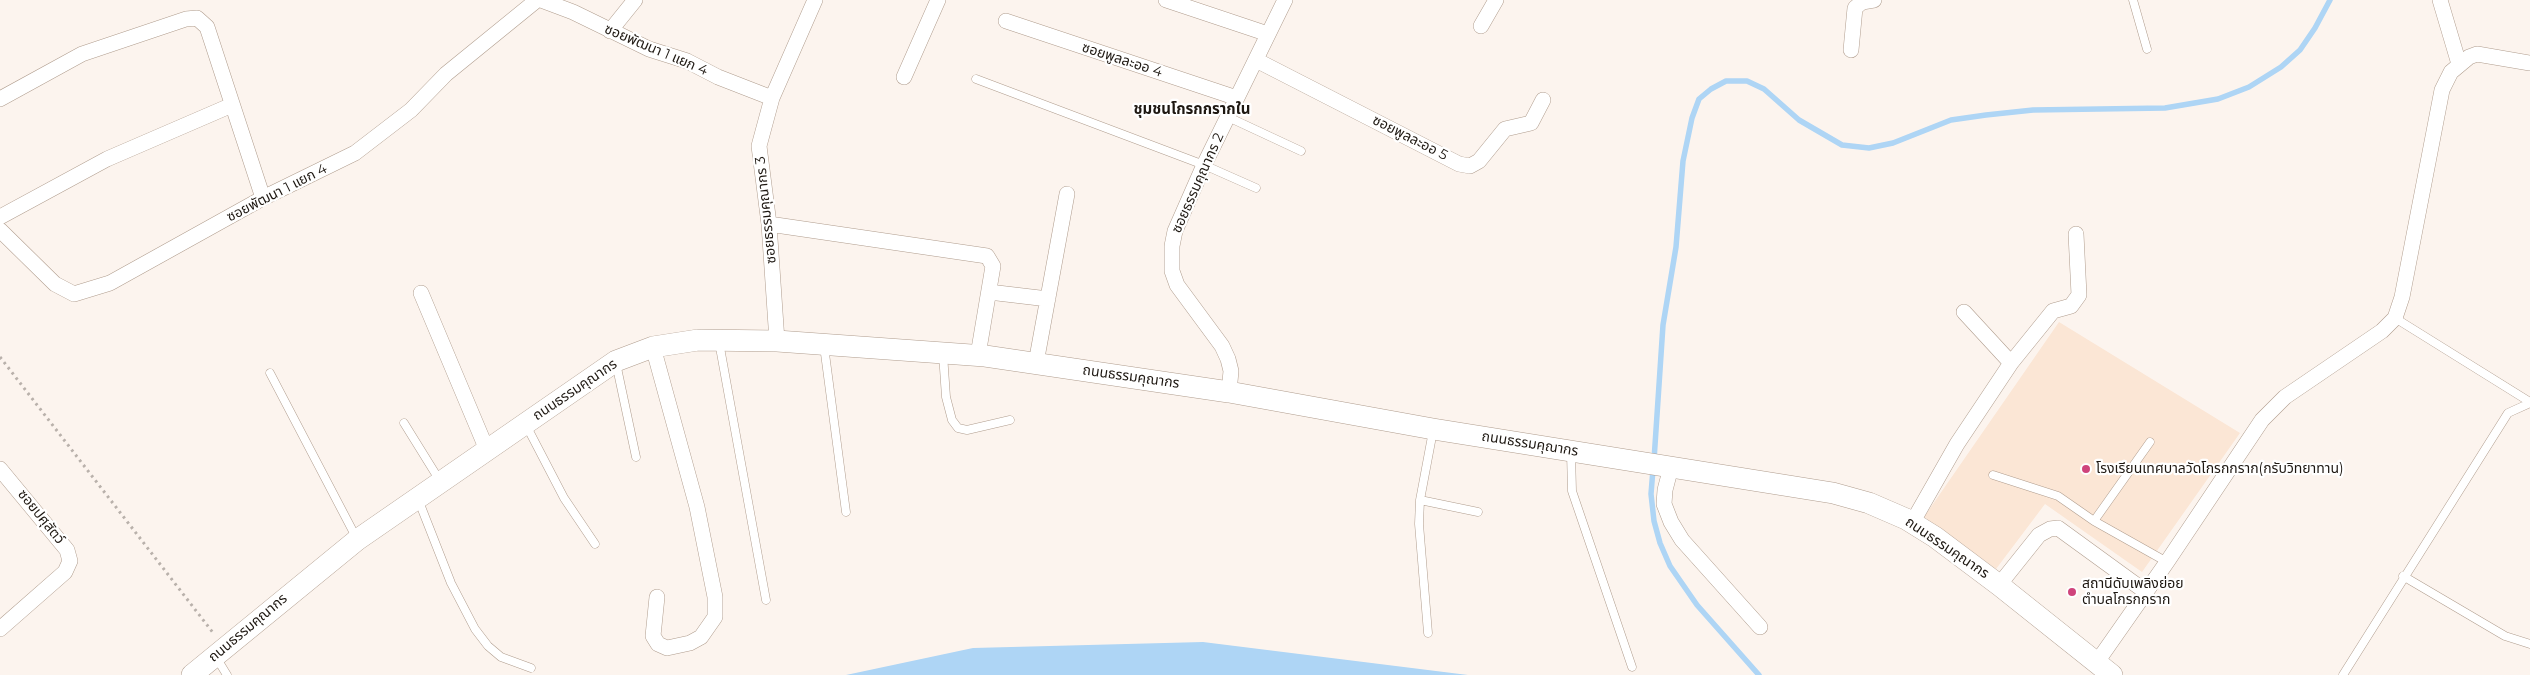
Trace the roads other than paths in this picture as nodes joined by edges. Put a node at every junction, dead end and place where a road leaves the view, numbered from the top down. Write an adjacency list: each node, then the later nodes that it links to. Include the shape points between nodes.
1 (537, 0): 33 (street, ซอยพัฒนา 1 แยก 4, via 446,74 411,110 355,153)
2 (541, 0): 14 (street, ซอยพัฒนา 1 แยก 4)
3 (635, 0): 14 (street)
4 (815, 0): 23 (street, ซอยธรรมคุณากร 3)
5 (938, 0): 21 (street)
6 (1166, 0): 15 (street)
7 (1285, 0): 15 (street, ซอยธรรมคุณากร 2)
8 (1496, 0): 13 (street)
9 (1874, 0): 17 (street, via 1862,2 1855,8)
10 (2133, 0): 16 (lane)
11 (2440, 0): 20 (street)
12 (1006, 21): 24 (street, ซอยพูลละออ 4)
13 (1481, 26)
14 (610, 31): 23 (street, ซอยพัฒนา 1 แยก 4)
15 (1268, 34): 18 (street, ซอยธรรมคุณากร 2)
16 (2147, 49)
17 (1851, 50)
18 (1256, 60): 24 (street, ซอยธรรมคุณากร 2); 26 (street, ซอยพูลละออ 5, via 1459,164 1470,166 1479,161 1505,128 1532,123)
19 (2530, 63): 20 (street, via 2477,54)
20 (2459, 64): 42 (street, via 2445,80 2442,90)
21 (904, 77)
22 (976, 79): 30 (lane)
23 (772, 98): 35 (street, ซอยธรรมคุณากร 3, via 760,146)
24 (1238, 98): 28 (street, ซอยธรรมคุณากร 2)
25 (0, 99): 27 (street, via 82,54 186,18 197,18 207,27)
26 (1543, 100)
27 (232, 105): 33 (street); 34 (street, via 107,159)
28 (1228, 116): 29 (lane); 30 (street, ซอยธรรมคุณากร 2)
29 (1301, 150)
30 (1204, 165): 31 (lane); 53 (street, ซอยธรรมคุณากร 2, via 1175,231 1172,271 1186,301 1222,346 1231,371)
31 (1256, 188)
32 (1067, 194): 40 (street)
33 (263, 198): 36 (street, ซอยพัฒนา 1 แยก 4, via 110,283 74,294 56,284)
34 (0, 217)
35 (769, 224): 38 (street, via 987,256 993,266); 44 (street, ซอยธรรมคุณากร 3)
36 (0, 230)
37 (2076, 234): 51 (street, via 2078,295 2071,306 2053,311)
38 (988, 292): 40 (street); 48 (street)
39 (421, 294): 60 (street)
40 (1048, 299): 50 (street)
41 (1964, 312): 51 (street)
42 (2396, 318): 54 (lane); 75 (street, via 2286,397 2262,420)
43 (719, 340): 44 (street, ถนนธรรมคุณากร); 46 (street, ถนนธรรมคุณากร, via 698,340); 80 (lane)
44 (777, 340): 45 (street, ถนนธรรมคุณากร)
45 (824, 344): 47 (street, ถนนธรรมคุณากร); 69 (lane)
46 (653, 348): 49 (street, ถนนธรรมคุณากร); 79 (street, via 697,508 715,597 715,617 701,637 666,648 653,636)
47 (943, 352): 48 (street, ถนนธรรมคุณากร); 55 (lane, via 946,397 952,420 958,428 967,430)
48 (978, 356): 50 (street, ถนนธรรมคุณากร)
49 (616, 361): 57 (street, ถนนธรรมคุณากร); 62 (lane)
50 (1036, 363): 53 (street, ถนนธรรมคุณากร)
51 (2011, 363): 72 (street, via 1957,444)
52 (270, 373): 73 (lane)
53 (1229, 392): 58 (street, ถนนธรรมคุณากร)
54 (2530, 402): 76 (lane, via 2508,412)
55 (1010, 420)
56 (404, 423): 66 (lane)
57 (525, 423): 60 (street, ถนนธรรมคุณากร); 74 (lane, via 564,498)
58 (1433, 429): 61 (street, ถนนธรรมคุณากร); 68 (lane)
59 (2150, 442): 71 (lane)
60 (487, 450): 66 (street, ถนนธรรมคุณากร)
61 (1571, 451): 63 (street, ถนนธรรมคุณากร); 86 (lane, via 1572,491)
62 (636, 457)
63 (1667, 466): 72 (street, ถนนธรรมคุณากร, via 1833,493 1869,503); 81 (street, via 1664,504 1670,522 1682,540)
64 (0, 469): 82 (street, ซอยปศุสัตว์, via 67,550 70,561 65,572)
65 (1993, 475): 71 (lane, via 2058,496)
66 (441, 481): 67 (street, ถนนธรรมคุณากร)
67 (417, 498): 73 (street, ถนนธรรมคุณากร); 87 (lane, via 451,583 475,629 501,657)
68 (1420, 500): 70 (lane); 83 (lane)
69 (846, 512)
70 (1478, 512)
71 (2094, 521): 75 (lane)
72 (1912, 523): 77 (street, ถนนธรรมคุณากร)
73 (357, 540): 85 (street, ถนนธรรมคุณากร)
74 (595, 544)
75 (2167, 562): 78 (street)
76 (2403, 576): 84 (lane, via 2506,636); 91 (lane)
77 (2000, 584): 78 (street, via 2039,535 2058,528); 88 (street, ถนนธรรมคุณากร)
78 (2146, 592): 88 (street)
79 (657, 597)
80 (766, 600)
81 (1760, 627)
82 (0, 629)
83 (1428, 633)
84 (2530, 644)
85 (220, 652): 89 (street, ถนนธรรมคุณากร); 90 (lane)
86 (1632, 667)
87 (531, 668)
88 (2105, 668)
89 (192, 675)
90 (227, 675)
91 (2343, 675)

